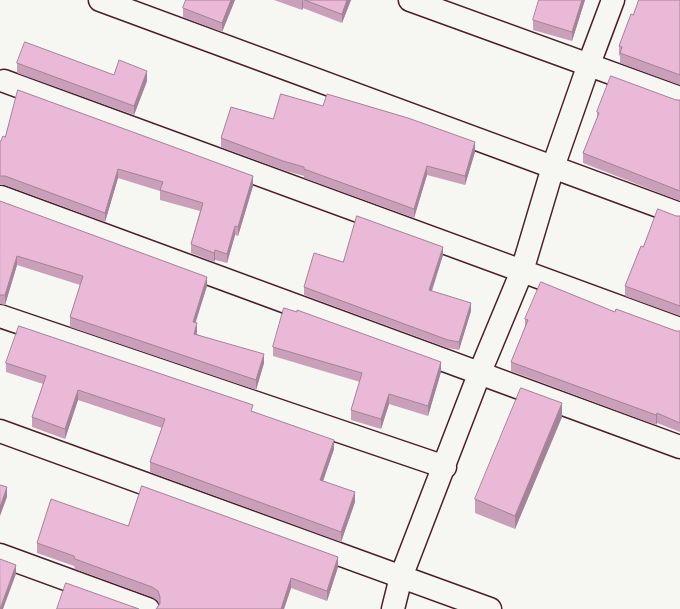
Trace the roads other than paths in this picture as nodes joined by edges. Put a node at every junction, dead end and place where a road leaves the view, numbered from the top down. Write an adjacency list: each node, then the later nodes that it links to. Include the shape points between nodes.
1 (100, 0): 7 (street)
2 (410, 0): 4 (street)
3 (613, 0): 4 (street)
4 (588, 64): 6 (street); 7 (street)
5 (4, 81): 10 (street)
6 (680, 98)
7 (553, 168): 9 (street); 10 (street)
8 (1, 197): 13 (street)
9 (680, 214)
10 (522, 271): 12 (street); 13 (street)
11 (0, 316): 16 (street)
12 (680, 330)
13 (480, 372): 15 (street); 16 (street)
14 (0, 431): 18 (street)
15 (680, 447)
16 (445, 467): 18 (street)
17 (0, 555): 19 (street)
18 (401, 577): 20 (street); 21 (street)
19 (148, 609)
20 (393, 609)
21 (490, 609)

